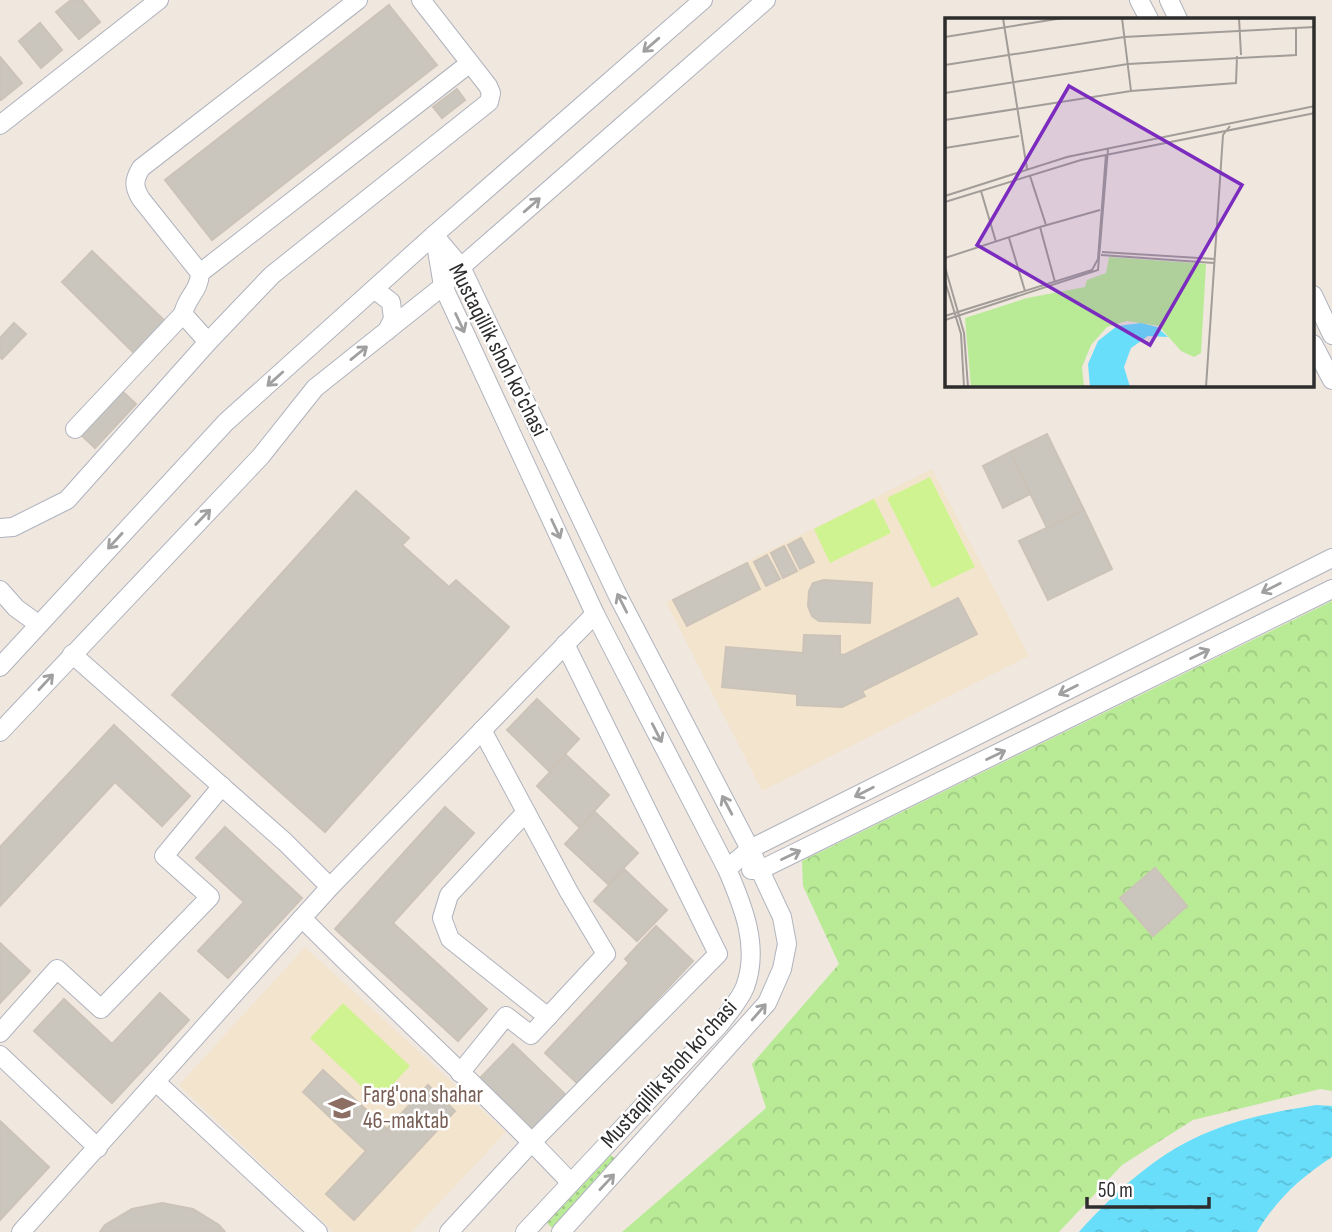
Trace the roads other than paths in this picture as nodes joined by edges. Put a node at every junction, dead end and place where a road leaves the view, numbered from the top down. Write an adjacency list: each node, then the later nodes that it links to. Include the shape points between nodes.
1 (159, 0): 11 (street)
2 (358, 0): 14 (street, via 141,168 134,179 135,189)
3 (421, 0): 10 (street)
4 (703, 0): 12 (street, one-way to 12)
5 (766, 0): 13 (street, one-way to 5)
6 (1139, 0): 8 (street)
7 (1169, 0): 9 (street)
8 (1148, 18)
9 (1178, 18)
10 (470, 63): 14 (street); 21 (street, via 488,86 489,102 272,275)
11 (0, 125)
12 (435, 235): 13 (street, Mustaqillik shoh ko'chasi); 15 (street, Mustaqillik shoh ko'chasi); 16 (street)
13 (461, 267): 15 (street); 38 (street, Mustaqillik shoh ko'chasi, one-way to 13, via 618,596)
14 (201, 273): 18 (street, via 199,288 186,302)
15 (443, 286): 19 (street); 29 (street, Mustaqillik shoh ko'chasi, one-way to 29)
16 (374, 289): 19 (street, via 391,302 393,319); 30 (street, one-way to 30, via 226,422)
17 (1314, 297): 20 (street)
18 (183, 314): 21 (street); 24 (street)
19 (387, 331): 32 (street, one-way to 19, via 261,456 315,388)
20 (1332, 335)
21 (208, 341): 25 (street, via 66,500 13,527)
22 (1314, 346): 23 (street)
23 (1332, 380)
24 (75, 429)
25 (0, 528)
26 (1332, 558): 38 (street, one-way to 38)
27 (1332, 589): 40 (street, one-way to 27)
28 (0, 590): 30 (street)
29 (595, 614): 31 (street); 39 (street, Mustaqillik shoh ko'chasi, one-way to 39)
30 (38, 624): 33 (street)
31 (565, 644): 34 (street); 48 (street, via 718,954)
32 (72, 654): 35 (street, one-way to 32); 36 (street)
33 (0, 667)
34 (482, 730): 37 (street); 41 (street)
35 (0, 732)
36 (222, 786): 41 (street); 44 (street, via 164,856 209,897 101,1009 57,970)
37 (526, 812): 43 (street, via 606,954); 43 (street, via 449,895 442,918 450,939)
38 (750, 849): 39 (street); 40 (street, Mustaqillik shoh ko'chasi)
39 (727, 869): 40 (street); 50 (street, Mustaqillik shoh ko'chasi, via 744,910 752,958 744,989 720,1024)
40 (760, 870): 55 (street, Mustaqillik shoh ko'chasi, one-way to 40, via 767,1003 788,944 782,917)
41 (330, 887): 42 (street)
42 (302, 918): 46 (street); 47 (street)
43 (548, 1017): 46 (street, via 531,1035 506,1016)
44 (0, 1033)
45 (0, 1055): 49 (street)
46 (460, 1073): 48 (street)
47 (157, 1083): 49 (street); 52 (street)
48 (531, 1143): 50 (street); 53 (street)
49 (98, 1148): 51 (street)
50 (571, 1183): 54 (street, Mustaqillik shoh ko'chasi)
51 (21, 1232)
52 (318, 1232)
53 (449, 1232)
54 (525, 1232)
55 (561, 1232)

